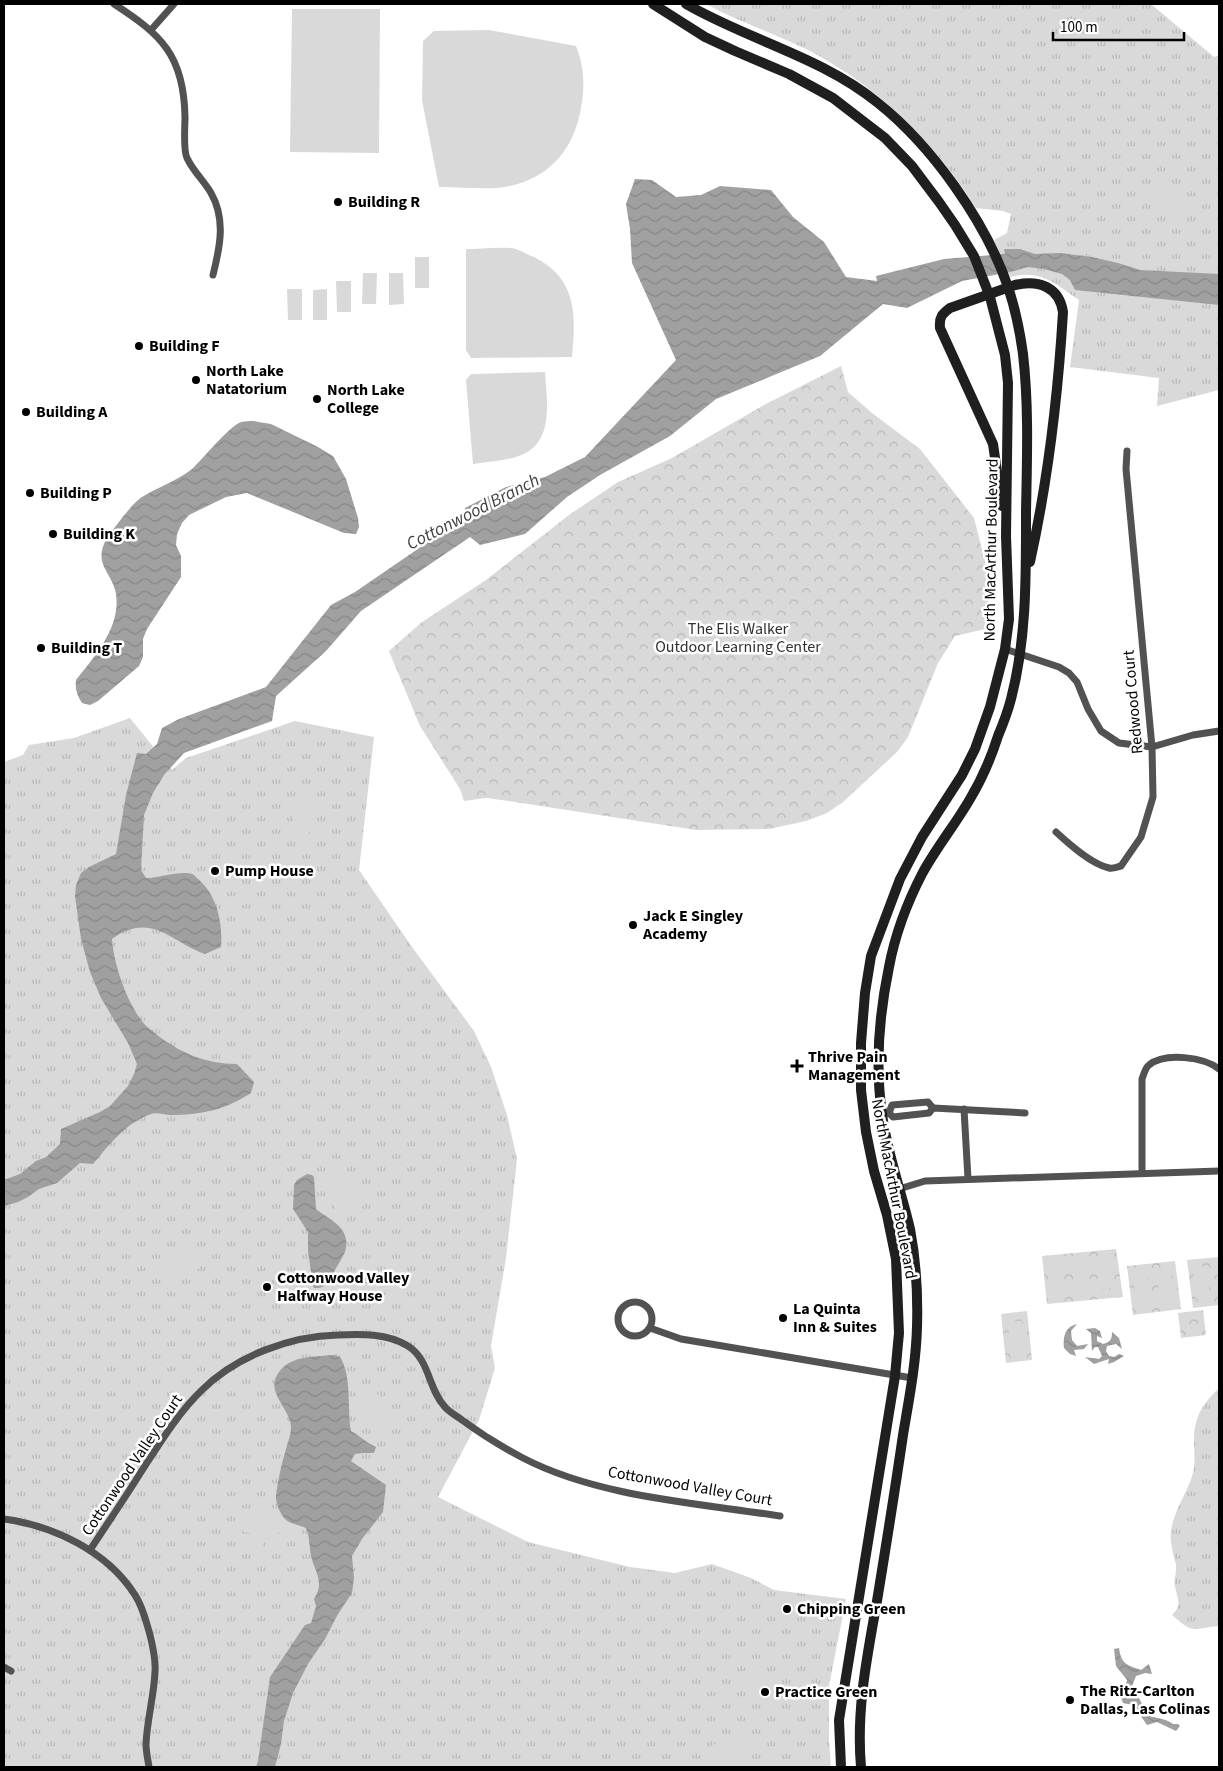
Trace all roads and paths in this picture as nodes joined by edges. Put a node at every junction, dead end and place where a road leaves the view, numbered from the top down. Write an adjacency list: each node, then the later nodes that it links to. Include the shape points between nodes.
1 (114, 4): 5 (street)
2 (174, 4): 5 (street)
3 (653, 4): 8 (main road, North MacArthur Boulevard, via 705,37 790,74 833,98 885,138 912,166 955,225 974,256 990,297 1005,355 1008,383)
4 (686, 4): 9 (main road, North MacArthur Boulevard, via 712,19 818,65 876,100 901,123 956,188 992,250 1009,288 1016,317 1026,398)
5 (151, 30): 6 (street, via 173,58 184,92 186,157 212,194 220,218 220,245)
6 (212, 274)
7 (1127, 451): 13 (street, Redwood Court, via 1126,469)
8 (1006, 536): 9 (main road, via 993,444 940,328 940,320 950,308 1025,283 1054,292 1063,312 1052,433 1038,529); 10 (main road, North MacArthur Boulevard, via 1008,619)
9 (1025, 585): 11 (main road, North MacArthur Boulevard)
10 (1005, 649): 11 (street); 15 (main road, North MacArthur Boulevard, via 975,749 900,878 885,918 871,956)
11 (1020, 654): 13 (street, via 1059,667 1069,674 1077,682 1101,731 1110,738 1119,744); 16 (main road, North MacArthur Boulevard, via 1011,699 982,776 920,877 906,910 893,946)
12 (1219, 731): 13 (street)
13 (1152, 747): 14 (street, Redwood Court, via 1153,797 1141,836 1121,866 1111,868 1097,864)
14 (1056, 832)
15 (861, 1036): 16 (main road); 27 (main road, North MacArthur Boulevard, via 861,1090 866,1132 896,1267 899,1333)
16 (879, 1038): 20 (main road, North MacArthur Boulevard, via 878,1080)
17 (1219, 1069): 23 (street, via 1204,1060 1192,1058 1169,1058 1147,1066 1142,1079)
18 (933, 1108): 19 (street); 20 (street, via 928,1113 894,1117); 20 (street, via 928,1102 892,1105)
19 (964, 1109): 21 (street); 24 (street)
20 (885, 1113): 25 (main road, North MacArthur Boulevard, via 888,1150)
21 (1025, 1113)
22 (1219, 1171): 23 (street)
23 (1142, 1174): 24 (street)
24 (968, 1179): 25 (street, via 925,1181)
25 (899, 1189): 28 (main road, North MacArthur Boulevard, via 909,1226 916,1274 917,1337)
26 (650, 1328): 26 (street, via 651,1312 643,1304 627,1304 619,1312 618,1323 630,1336 642,1335); 27 (street, via 682,1339)
27 (895, 1376): 28 (street); 33 (main road, North MacArthur Boulevard, via 839,1720)
28 (912, 1378): 34 (main road, North MacArthur Boulevard, via 864,1669)
29 (780, 1516): 31 (street, Cottonwood Valley Court, via 634,1494 546,1469 477,1431 445,1407 420,1356 408,1346 388,1337 326,1335 259,1352 204,1388 163,1438)
30 (4, 1519): 31 (street, via 27,1522 55,1532)
31 (90, 1550): 32 (street, via 113,1569 136,1596 145,1616 155,1671 146,1745)
32 (149, 1767)
33 (841, 1767)
34 (860, 1767)

